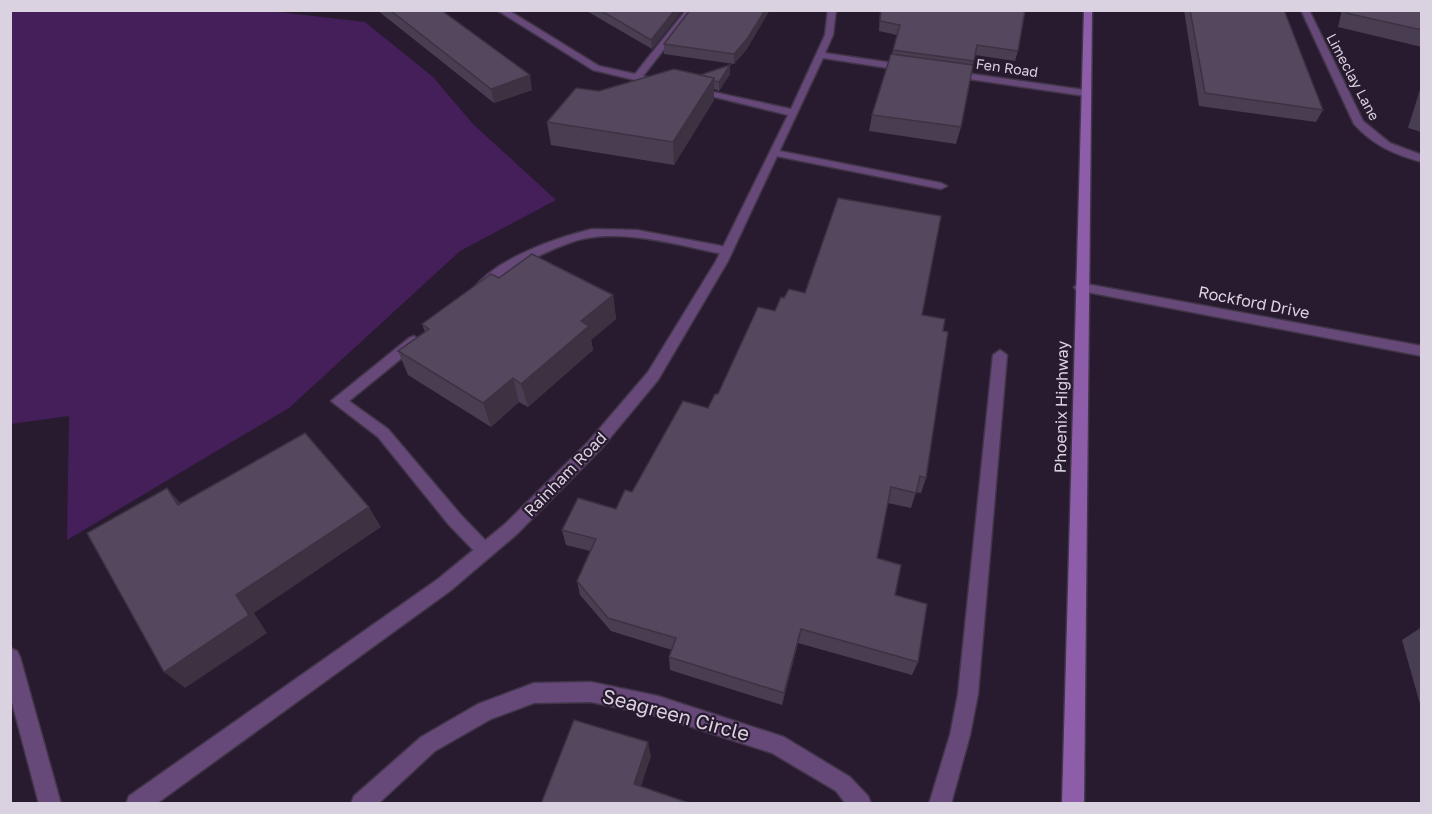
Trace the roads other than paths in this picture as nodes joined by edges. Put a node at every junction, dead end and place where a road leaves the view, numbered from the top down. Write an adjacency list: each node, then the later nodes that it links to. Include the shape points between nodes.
1 (501, 10): 9 (street, via 579,60)
2 (832, 10): 6 (street, Rainham Road, via 829,35)
3 (1088, 10): 12 (main road, Phoenix Highway)
4 (1305, 10): 15 (street, Limeclay Lane, via 1358,122 1385,147)
5 (689, 11): 9 (street)
6 (819, 55): 7 (street); 13 (street, Rainham Road)
7 (923, 70)
8 (935, 72): 12 (street, Fen Road)
9 (637, 78): 10 (street)
10 (671, 86)
11 (682, 88): 13 (street)
12 (1085, 93): 18 (main road, Phoenix Highway)
13 (794, 113): 14 (street, Rainham Road)
14 (775, 153): 16 (street); 17 (street, Rainham Road)
15 (1422, 159)
16 (941, 186)
17 (727, 251): 19 (street, via 637,234 592,233 518,260); 23 (street, Rainham Road, via 652,376 594,446)
18 (1081, 287): 21 (street, Rockford Drive); 30 (main road, Phoenix Highway)
19 (473, 295)
20 (428, 330): 23 (street, via 338,401 383,433)
21 (1422, 351)
22 (1000, 355): 29 (street, via 968,694)
23 (485, 551): 26 (street, Rainham Road, via 444,585)
24 (10, 657): 25 (street)
25 (50, 804)
26 (137, 804)
27 (362, 804): 28 (street, Seagreen Circle, via 428,744 485,711 534,693 591,692 658,706 777,744 843,784)
28 (860, 804)
29 (940, 804)
30 (1073, 804)

